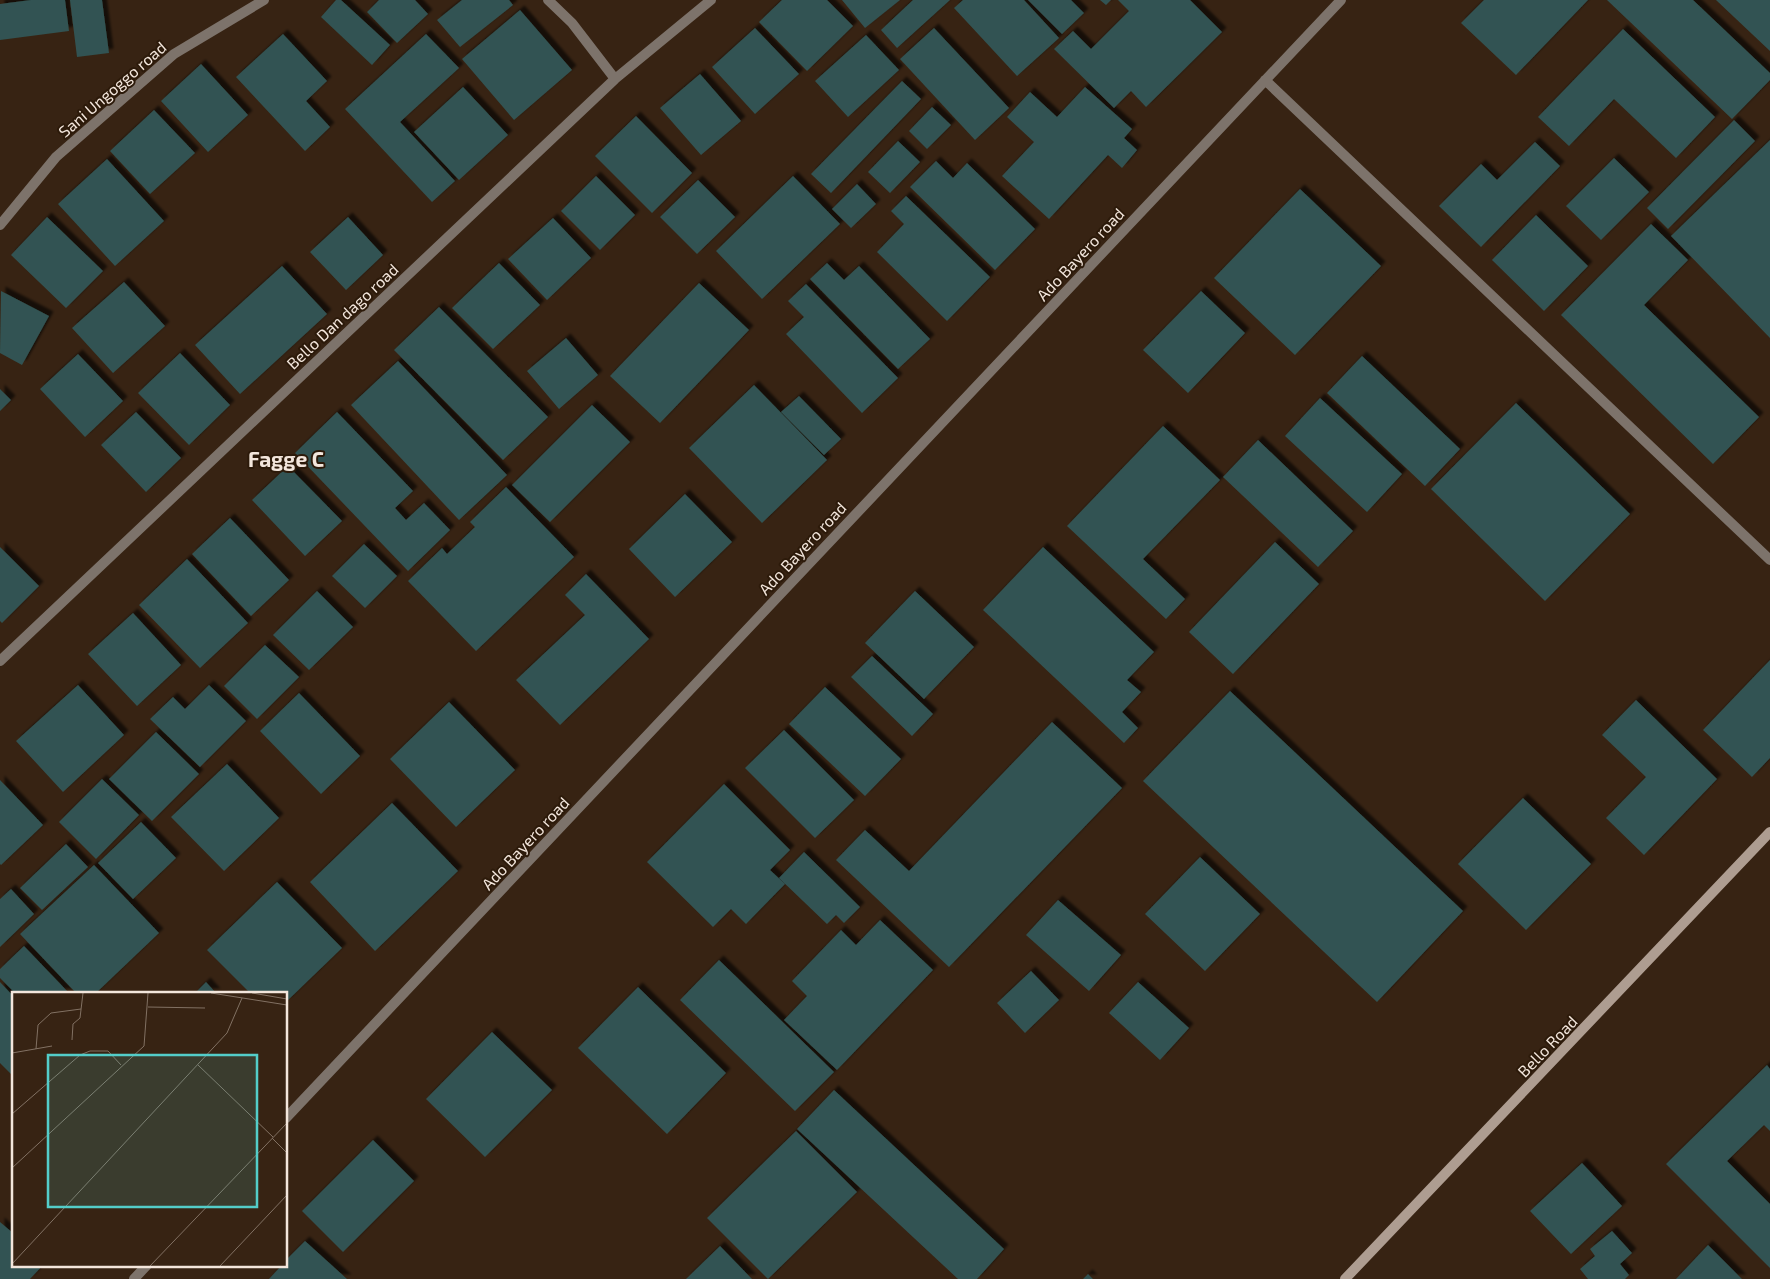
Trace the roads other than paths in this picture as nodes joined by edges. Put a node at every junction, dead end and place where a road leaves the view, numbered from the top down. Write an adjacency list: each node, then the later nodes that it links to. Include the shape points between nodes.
1 (264, 0): 7 (street, Sani Ungoggo road, via 174,54 56,157)
2 (548, 0): 5 (street, via 572,23)
3 (711, 0): 5 (street, Bello Dan dago road)
4 (1341, 0): 6 (street, Ado Bayero road)
5 (615, 79): 9 (street, Bello Dan dago road)
6 (1265, 80): 8 (street); 11 (street, Ado Bayero road)
7 (0, 225)
8 (1770, 560)
9 (0, 661)
10 (1770, 832): 14 (street, Bello Road)
11 (288, 1116)
12 (146, 1266): 13 (street)
13 (134, 1279)
14 (1345, 1279)

